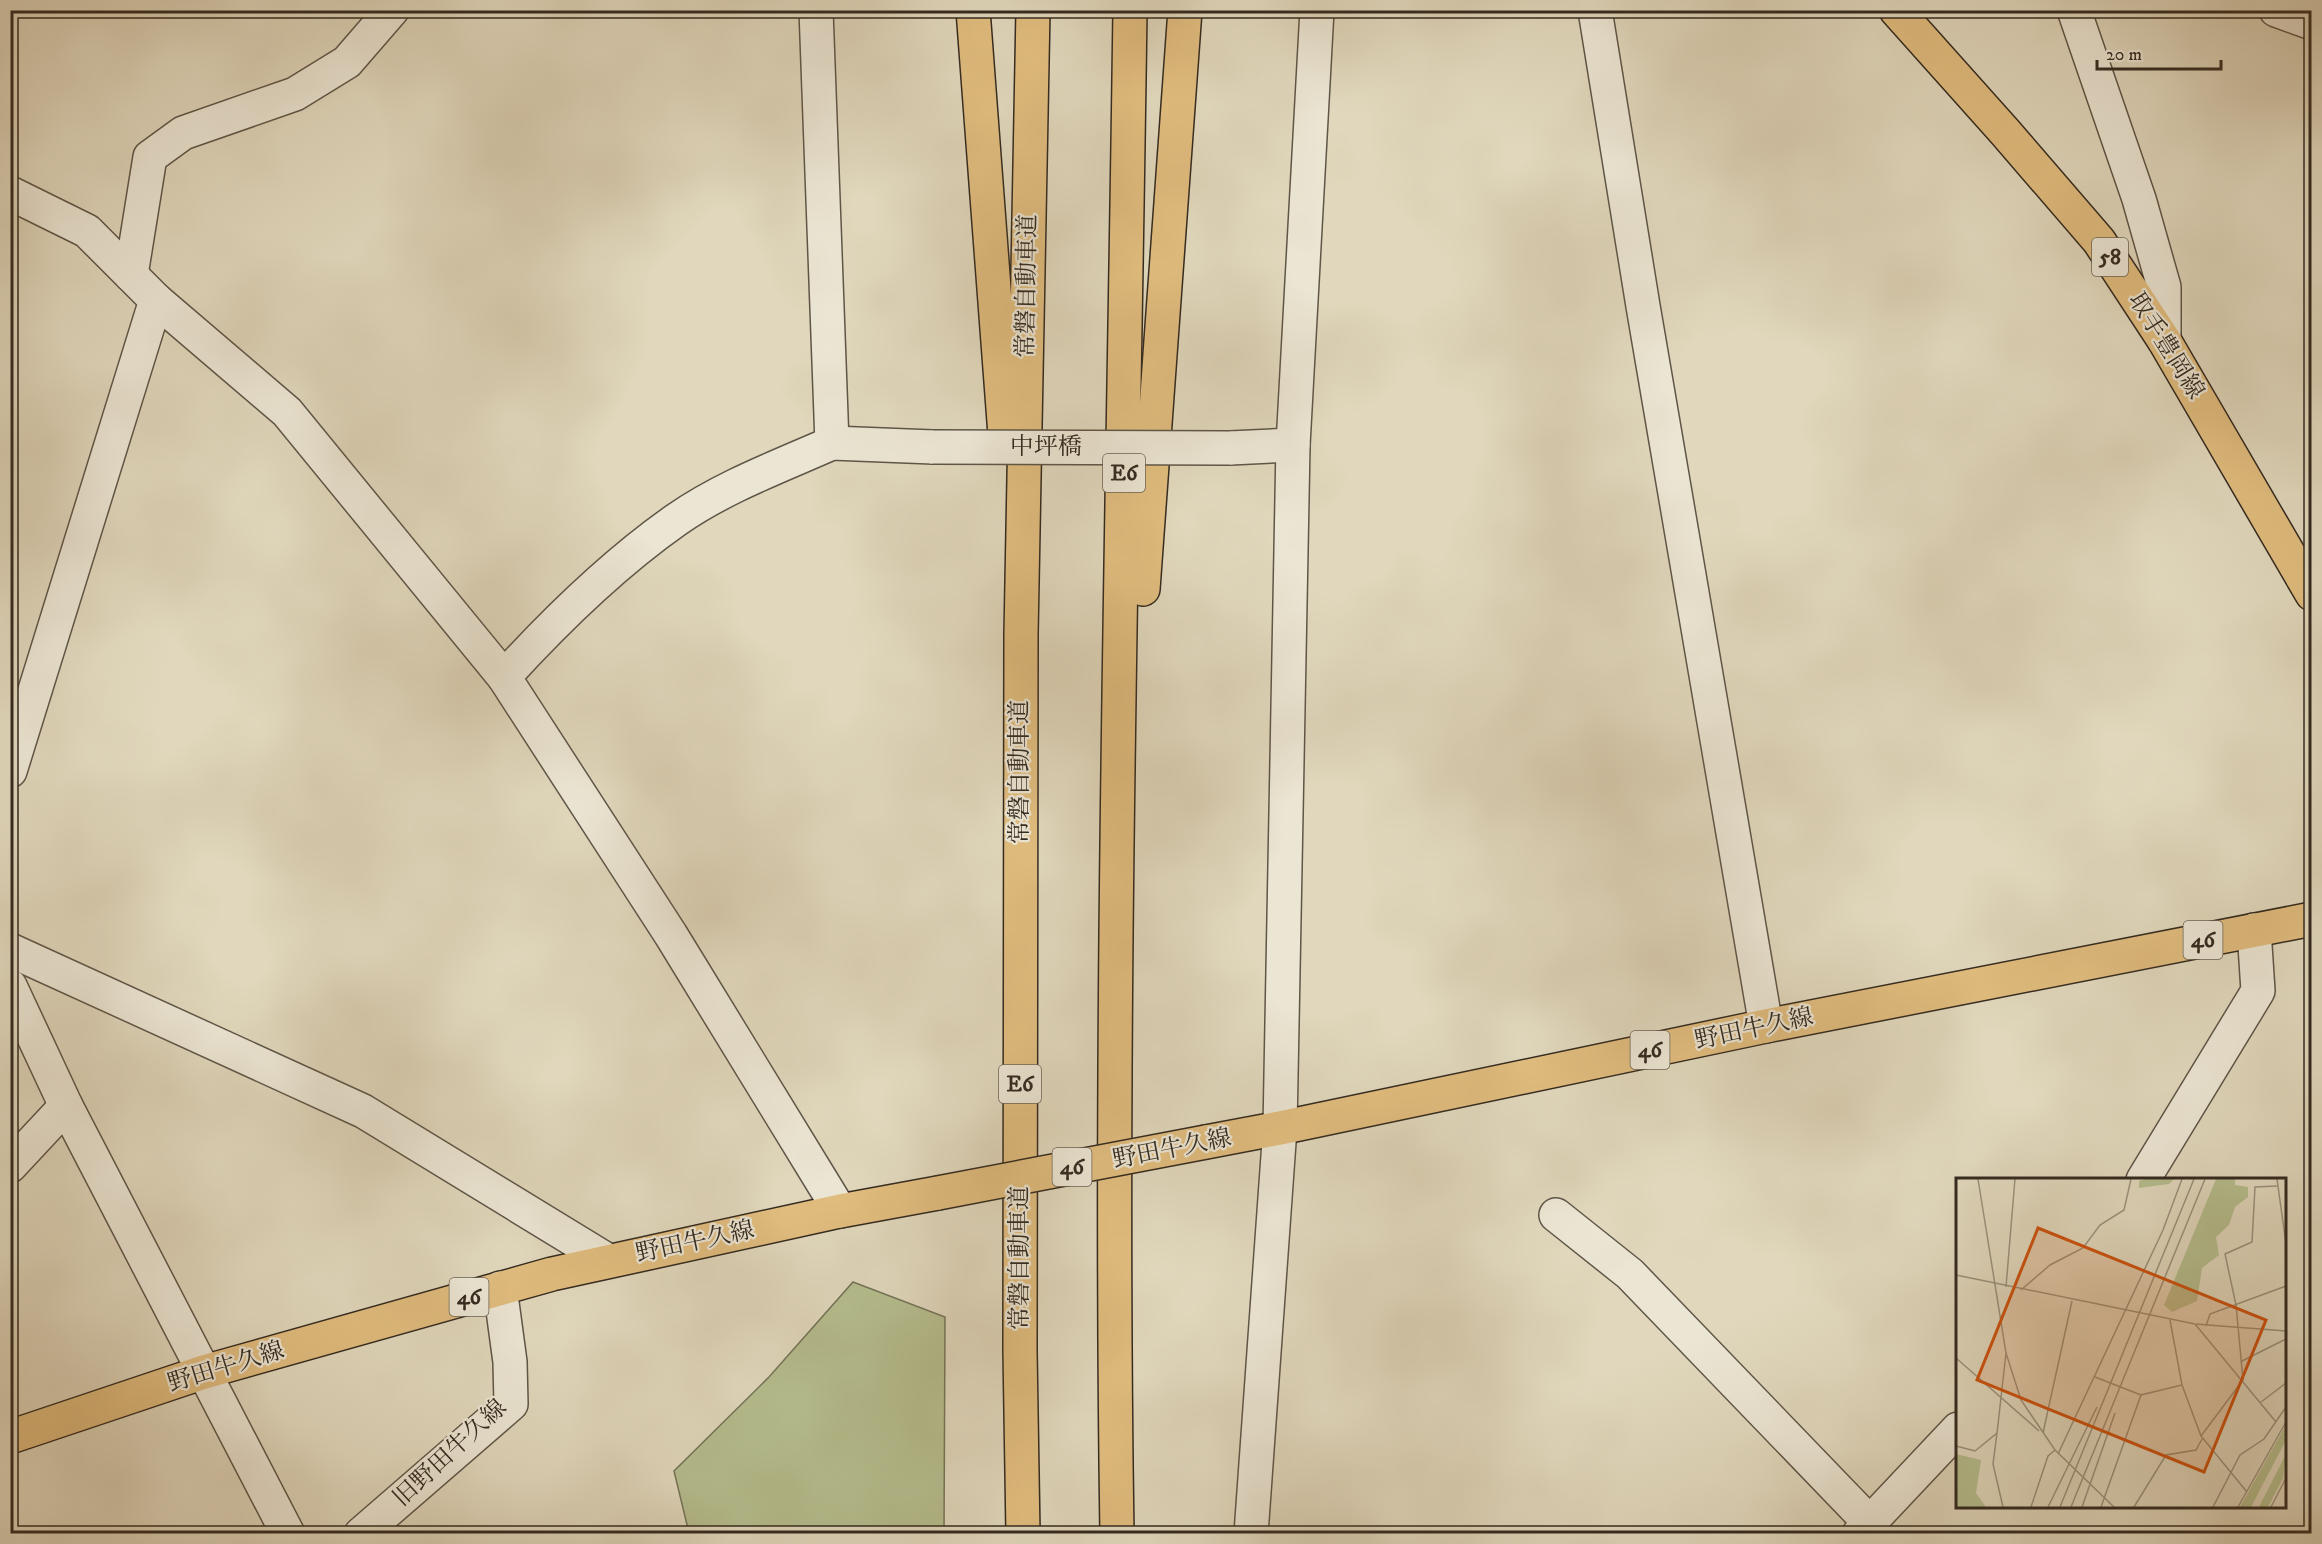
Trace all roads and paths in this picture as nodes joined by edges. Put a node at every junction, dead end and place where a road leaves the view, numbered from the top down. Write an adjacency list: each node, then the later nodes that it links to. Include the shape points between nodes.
1 (392, 10): 14 (street, via 347,62 295,94 183,133 150,157)
2 (816, 10): 17 (street)
3 (974, 10): 20 (main road)
4 (1033, 10): 20 (main road, 常磐自動車道 / E6)
5 (1130, 10): 25 (main road, E6)
6 (1185, 10): 25 (main road)
7 (1317, 10): 18 (street)
8 (1595, 10): 28 (street)
9 (1896, 10): 16 (main road, 取手豊岡線 / 58, via 2099,241)
10 (2074, 10): 16 (street, via 2139,198 2164,286)
11 (2276, 10): 12 (street)
12 (2312, 23)
13 (10, 193): 14 (street, via 87,231)
14 (131, 275): 15 (street)
15 (156, 300): 21 (street, via 286,412); 22 (street)
16 (2164, 340): 19 (main road, 取手豊岡線 / 58)
17 (832, 443): 18 (street, 中坪橋, bridge, via 933,447); 21 (street, via 728,490 677,519 596,584)
18 (1293, 445): 30 (street)
19 (2312, 594)
20 (1020, 634): 43 (main road, 常磐自動車道 / E6)
21 (504, 678): 33 (street, via 671,935)
22 (10, 771)
23 (2312, 919): 24 (main road, 野田牛久線 / 46)
24 (2254, 930): 28 (main road, 野田牛久線 / 46); 32 (street, via 2258,991)
25 (1118, 936): 44 (main road, E6, via 1114,1353)
26 (10, 950): 35 (street, via 363,1111)
27 (10, 986): 29 (street)
28 (1766, 1026): 30 (main road, 野田牛久線 / 46)
29 (66, 1106): 31 (street); 37 (street)
30 (1280, 1128): 33 (main road, 野田牛久線 / 46, bridge); 45 (street)
31 (10, 1166)
32 (2144, 1178)
33 (840, 1211): 35 (main road, 野田牛久線 / 46)
34 (1556, 1215): 40 (street, via 1630,1274)
35 (607, 1260): 36 (main road, 野田牛久線 / 46)
36 (500, 1288): 37 (main road, 野田牛久線 / 46); 42 (street, 旧野田牛久線, via 511,1404)
37 (204, 1372): 39 (main road, 野田牛久線 / 46); 41 (street)
38 (1956, 1432): 40 (street)
39 (10, 1437)
40 (1864, 1528)
41 (288, 1533)
42 (361, 1533)
43 (1023, 1533)
44 (1117, 1533)
45 (1251, 1533)

